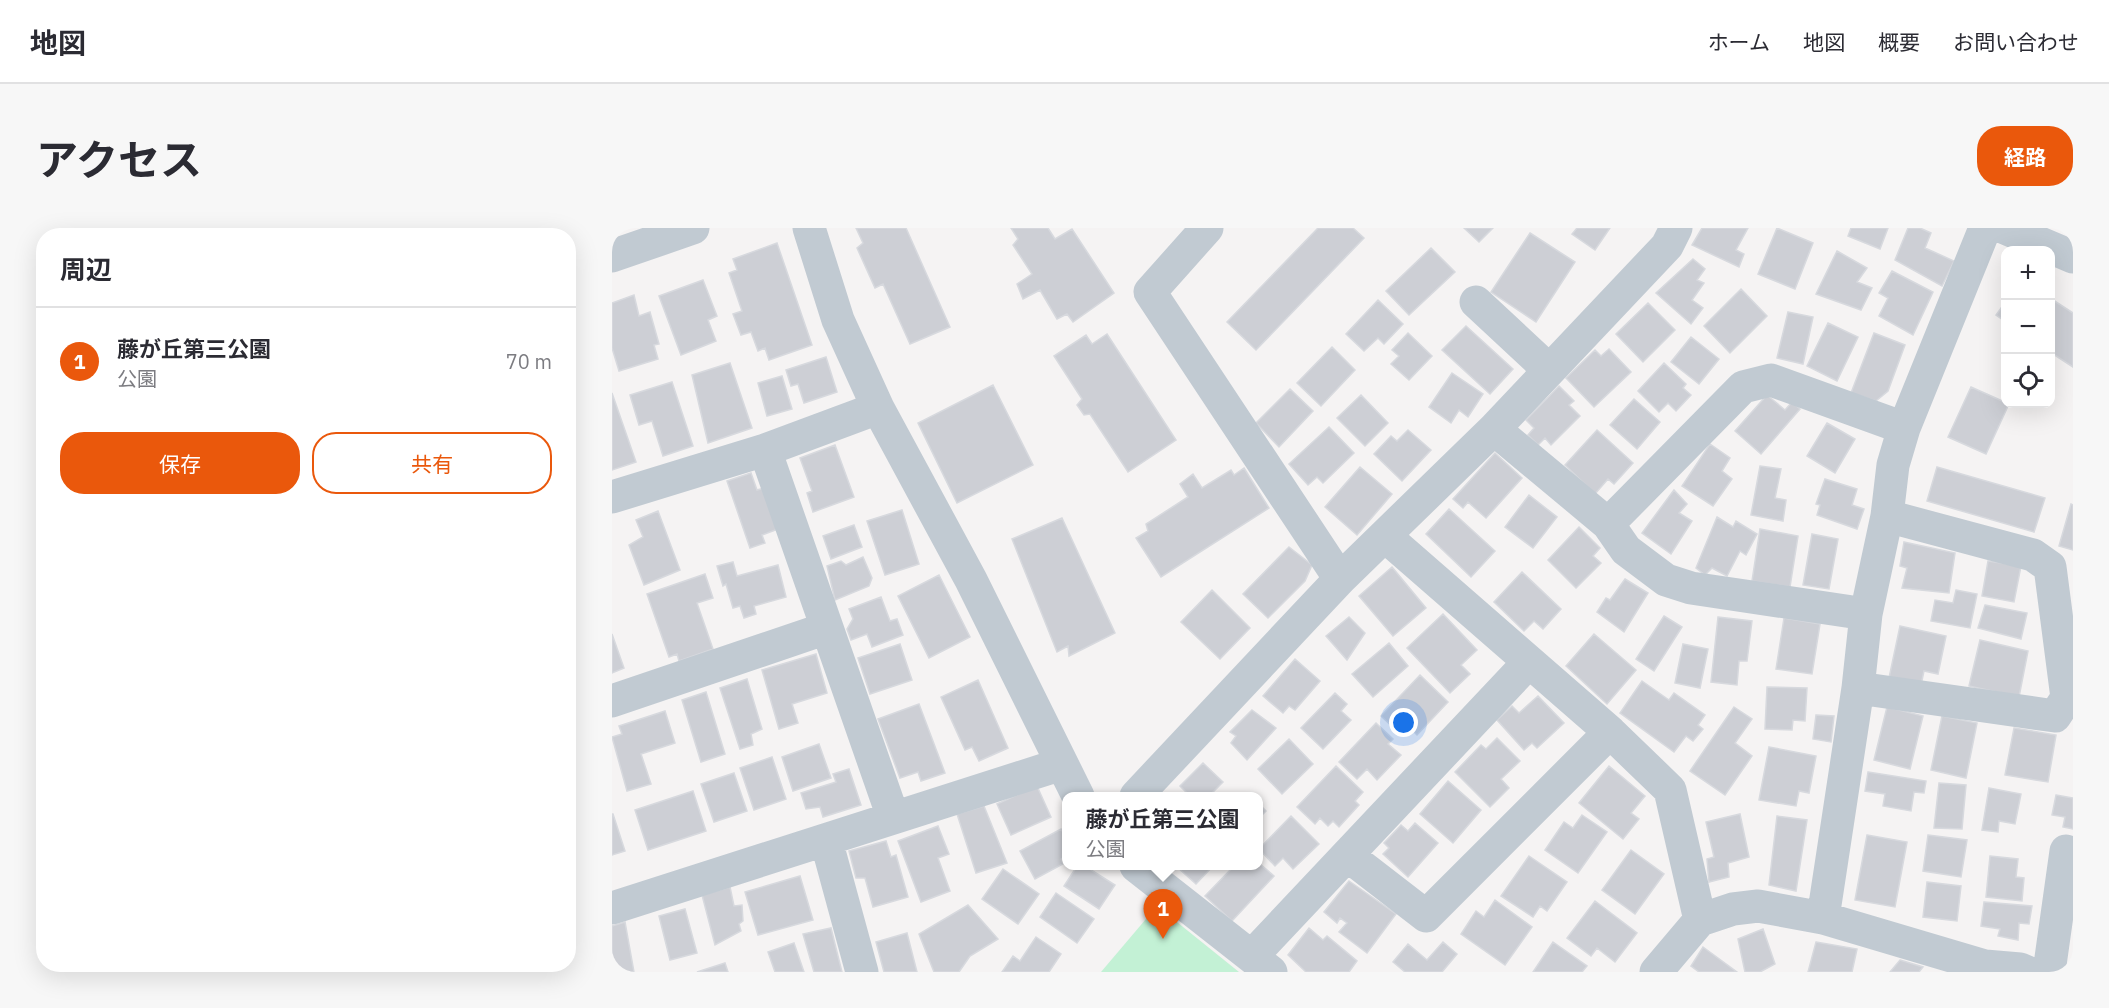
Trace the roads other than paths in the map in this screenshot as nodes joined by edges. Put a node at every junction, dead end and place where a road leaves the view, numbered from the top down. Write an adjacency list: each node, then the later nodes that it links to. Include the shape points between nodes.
1 (693, 228): 7 (street)
2 (809, 228): 11 (street, via 838,320)
3 (1207, 228): 19 (street, via 1150,292)
4 (1676, 228): 10 (street, via 1667,246)
5 (1985, 228): 13 (street)
6 (2005, 228): 8 (street)
7 (612, 256)
8 (2073, 257)
9 (1476, 302): 10 (street)
10 (1549, 370): 12 (street)
11 (878, 408): 14 (street); 26 (street, via 971,580)
12 (1494, 429): 17 (street); 18 (street)
13 (1904, 429): 16 (street, via 1893,465); 17 (street, via 1771,380 1743,387)
14 (765, 450): 15 (street); 21 (street)
15 (612, 497)
16 (1887, 516): 20 (street); 23 (street, via 2033,555 2050,567 2067,698 2055,717)
17 (1608, 524): 20 (street, via 1626,550 1666,580 1691,588)
18 (1385, 536): 19 (street); 22 (street)
19 (1340, 579): 28 (street)
20 (1866, 614): 23 (street)
21 (827, 628): 24 (street); 29 (street)
22 (1529, 662): 25 (street); 32 (street)
23 (1858, 688): 35 (street)
24 (612, 701)
25 (1610, 732): 32 (street, via 1426,916); 36 (street, via 1670,790)
26 (1062, 764): 27 (street); 29 (street)
27 (1076, 792)
28 (1140, 792)
29 (893, 817): 30 (street)
30 (826, 840): 34 (street); 39 (street)
31 (2060, 849): 42 (street)
32 (1347, 855): 37 (street)
33 (1141, 870): 37 (street)
34 (612, 908)
35 (1823, 918): 36 (street, via 1758,906); 38 (street)
36 (1700, 920): 40 (street)
37 (1262, 964)
38 (1982, 969): 41 (street)
39 (862, 972)
40 (1656, 972)
41 (2027, 972)
42 (2049, 972)

